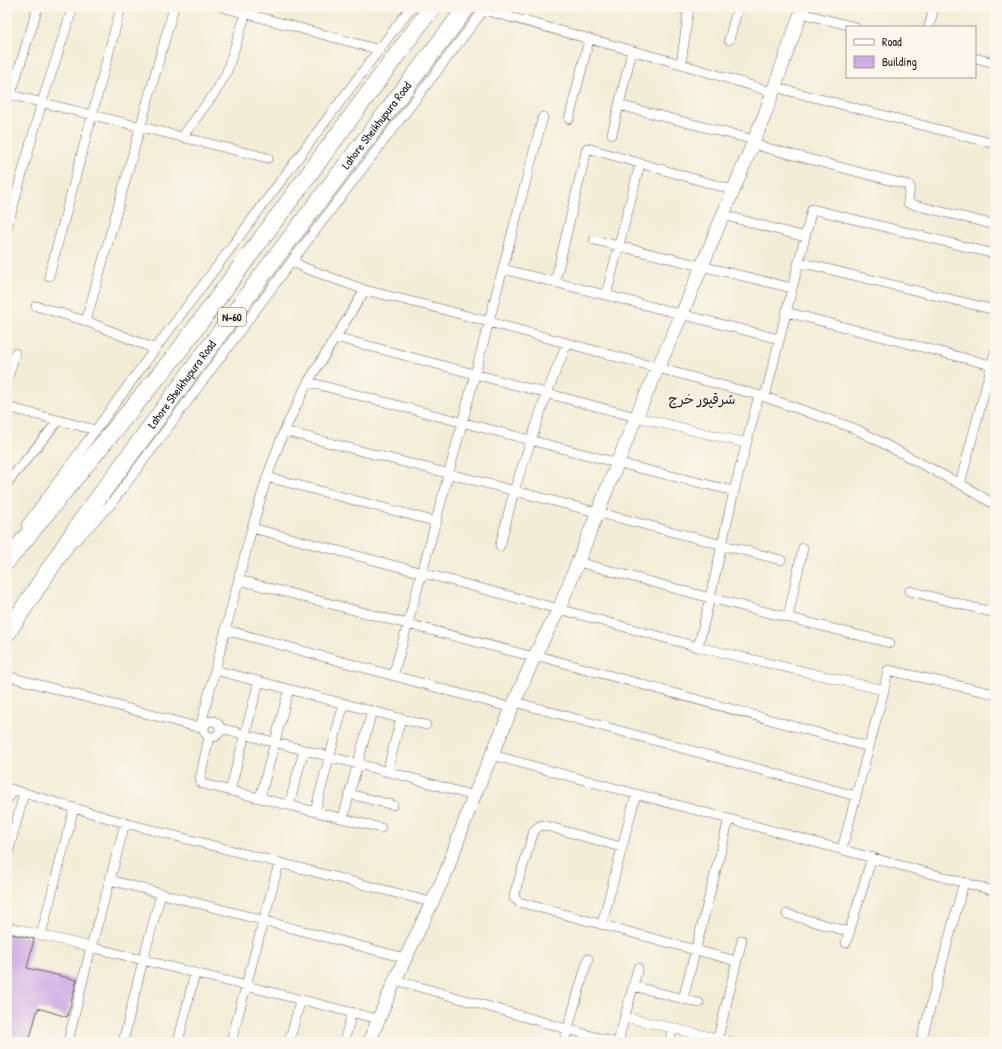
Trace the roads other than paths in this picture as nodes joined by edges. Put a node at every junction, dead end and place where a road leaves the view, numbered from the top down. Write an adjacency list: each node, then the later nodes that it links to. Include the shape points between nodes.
1 (38, 7): 26 (street)
2 (73, 7): 27 (street)
3 (121, 7): 29 (street)
4 (174, 7): 32 (street)
5 (222, 7): 15 (street)
6 (411, 7): 20 (street)
7 (432, 7): 99 (highway, Lahore Sheikhupura Road / N-60, via 178,352)
8 (467, 7): 100 (highway, Lahore Sheikhupura Road / N-60, via 265,272 82,520)
9 (676, 7): 13 (street)
10 (738, 7): 19 (street)
11 (934, 7): 17 (street)
12 (485, 8): 18 (street); 47 (street)
13 (688, 9): 24 (street)
14 (802, 10): 16 (street); 25 (street)
15 (246, 14): 20 (street); 34 (street, via 226,74 216,92)
16 (852, 26)
17 (929, 26)
18 (589, 40): 21 (street); 31 (street)
19 (729, 40)
20 (380, 50): 65 (street)
21 (632, 51): 24 (street); 28 (street)
22 (976, 58): 23 (street)
23 (995, 63)
24 (681, 64): 25 (street)
25 (773, 90): 35 (street); 36 (street)
26 (9, 94): 27 (street)
27 (42, 102): 29 (street); 42 (street)
28 (619, 105): 33 (street); 35 (street)
29 (92, 115): 32 (street); 51 (street)
30 (543, 117): 50 (street)
31 (569, 119)
32 (140, 127): 34 (street); 60 (street)
33 (612, 134)
34 (182, 137): 37 (street)
35 (753, 142): 39 (street); 41 (street, via 908,185 908,203)
36 (995, 144)
37 (268, 158)
38 (640, 164): 39 (street); 45 (street); 52 (street, via 587,148)
39 (733, 190): 40 (street)
40 (723, 215): 43 (street); 49 (street)
41 (995, 225)
42 (7, 228)
43 (805, 237): 46 (street, via 812,209); 48 (street)
44 (594, 240): 45 (street)
45 (618, 246): 49 (street); 55 (street)
46 (995, 254)
47 (292, 261): 54 (street); 100 (street, via 111,504)
48 (799, 262): 53 (street); 57 (street)
49 (702, 267): 53 (street); 59 (street)
50 (503, 269): 52 (street); 61 (street)
51 (49, 276)
52 (555, 282): 55 (street)
53 (792, 288): 58 (street)
54 (365, 290): 61 (street); 62 (street)
55 (606, 295): 59 (street)
56 (36, 306): 60 (street)
57 (995, 310)
58 (786, 312): 63 (street); 68 (street)
59 (682, 314): 63 (street); 69 (street)
60 (86, 321): 65 (street)
61 (488, 321): 64 (street); 70 (street)
62 (335, 337): 70 (street); 72 (street)
63 (779, 339): 74 (street)
64 (567, 343): 69 (street); 73 (street)
65 (155, 350): 79 (street)
66 (995, 352): 68 (street)
67 (15, 353): 71 (street)
68 (993, 365): 87 (street)
69 (658, 367): 74 (street); 76 (street)
70 (475, 374): 73 (street); 78 (street)
71 (7, 381)
72 (308, 382): 78 (street); 80 (street)
73 (547, 393): 76 (street); 81 (street)
74 (762, 396): 82 (street); 87 (street, via 856,429)
75 (7, 407): 77 (street)
76 (636, 417): 82 (street); 83 (street)
77 (59, 420): 79 (street); 86 (street)
78 (462, 422): 81 (street); 84 (street)
79 (96, 430): 97 (street, via 18,536)
80 (284, 431): 84 (street); 85 (street)
81 (531, 440): 83 (street); 88 (street)
82 (746, 443): 89 (street)
83 (618, 463): 89 (street); 91 (street)
84 (449, 474): 88 (street); 92 (street)
85 (267, 477): 92 (street); 93 (street)
86 (7, 483)
87 (960, 484): 90 (street)
88 (514, 491): 91 (street); 95 (street)
89 (734, 491): 94 (street)
90 (995, 505)
91 (598, 512): 94 (street); 101 (street)
92 (437, 522): 102 (street)
93 (252, 528): 102 (street); 103 (street)
94 (721, 545): 98 (street); 105 (street)
95 (500, 546)
96 (803, 548): 109 (street)
97 (7, 555)
98 (781, 560)
99 (7, 561)
100 (55, 561): 106 (highway, Lahore Sheikhupura Road / N-60)
101 (578, 562): 105 (street); 107 (street)
102 (422, 574): 107 (street); 111 (street)
103 (239, 580): 111 (street); 112 (street)
104 (910, 591): 108 (street)
105 (710, 598): 109 (street); 115 (street)
106 (28, 601): 110 (highway); 113 (highway, Lahore Sheikhupura Road / N-60)
107 (559, 609): 115 (street); 116 (street)
108 (995, 613)
109 (788, 617): 114 (street)
110 (7, 620)
111 (408, 625): 116 (street); 119 (street)
112 (226, 630): 117 (street); 119 (street)
113 (7, 633)
114 (890, 643)
115 (698, 648): 122 (street)
116 (535, 656): 125 (street); 134 (street)
117 (215, 670): 120 (street); 129 (street)
118 (7, 676): 129 (street)
119 (393, 676): 125 (street)
120 (259, 681): 121 (street); 131 (street)
121 (289, 689): 124 (street); 133 (street)
122 (884, 690): 123 (street, via 888,670); 134 (street)
123 (995, 694)
124 (344, 703): 126 (street); 137 (street)
125 (513, 705): 136 (street); 146 (street)
126 (372, 711): 127 (street); 138 (street)
127 (401, 718): 128 (street); 139 (street)
128 (426, 725)
129 (202, 728): 130 (street, via 213,721); 132 (street)
130 (220, 728): 131 (street); 132 (street, via 219,735)
131 (245, 734): 133 (street); 141 (street)
132 (209, 737): 141 (street, via 201,782)
133 (275, 742): 135 (street); 147 (street)
134 (869, 747): 146 (street)
135 (304, 750): 137 (street); 150 (street)
136 (492, 755): 144 (street); 145 (street)
137 (330, 756): 138 (street); 152 (street)
138 (357, 763): 139 (street); 143 (street)
139 (387, 772): 145 (street)
140 (10, 789): 142 (street); 148 (street)
141 (230, 791): 147 (street)
142 (24, 793): 151 (street); 159 (street)
143 (349, 794): 149 (street); 153 (street)
144 (636, 794): 154 (street); 157 (street)
145 (474, 796): 166 (street, via 445,875)
146 (856, 796): 158 (street)
147 (260, 798): 150 (street)
148 (7, 800)
149 (393, 804)
150 (289, 805): 152 (street)
151 (74, 808): 155 (street); 172 (street)
152 (315, 811): 153 (street)
153 (343, 818): 156 (street)
154 (730, 819): 158 (street); 176 (street)
155 (125, 823): 161 (street); 162 (street)
156 (381, 828)
157 (621, 847): 169 (street); 169 (street, via 544,825 538,827 534,831 514,895 519,902)
158 (842, 849): 160 (street)
159 (7, 857)
160 (872, 857): 163 (street); 171 (street)
161 (279, 863): 166 (street); 168 (street)
162 (110, 880): 165 (street); 175 (street)
163 (964, 882): 164 (street); 207 (street)
164 (995, 891)
165 (161, 894): 168 (street); 179 (street)
166 (431, 902): 177 (street)
167 (787, 914): 171 (street)
168 (264, 921): 177 (street); 184 (street)
169 (602, 924): 176 (street)
170 (7, 927): 172 (street)
171 (850, 932): 174 (street)
172 (40, 935): 175 (street)
173 (742, 940): 180 (street)
174 (846, 943)
175 (91, 947): 179 (street); 195 (street)
176 (696, 950): 180 (street); 187 (street)
177 (405, 958): 183 (street)
178 (588, 959): 193 (street)
179 (143, 960): 182 (street); 196 (street)
180 (736, 961): 194 (street)
181 (638, 968): 185 (street)
182 (195, 973): 184 (street); 197 (street)
183 (395, 980): 191 (street); 193 (street)
184 (246, 986): 186 (street); 198 (street)
185 (633, 986): 187 (street); 190 (street)
186 (301, 999): 189 (street); 199 (street)
187 (683, 999): 188 (street)
188 (699, 1003)
189 (352, 1012): 191 (street); 200 (street)
190 (625, 1017): 192 (street); 204 (street)
191 (378, 1019): 201 (street)
192 (672, 1028): 194 (street); 205 (street)
193 (568, 1029): 202 (street); 203 (street)
194 (717, 1040): 206 (street)
195 (68, 1042)
196 (123, 1042)
197 (178, 1042)
198 (231, 1042)
199 (289, 1042)
200 (344, 1042)
201 (369, 1042)
202 (564, 1042)
203 (613, 1042)
204 (618, 1042)
205 (670, 1042)
206 (732, 1042)
207 (921, 1042)

